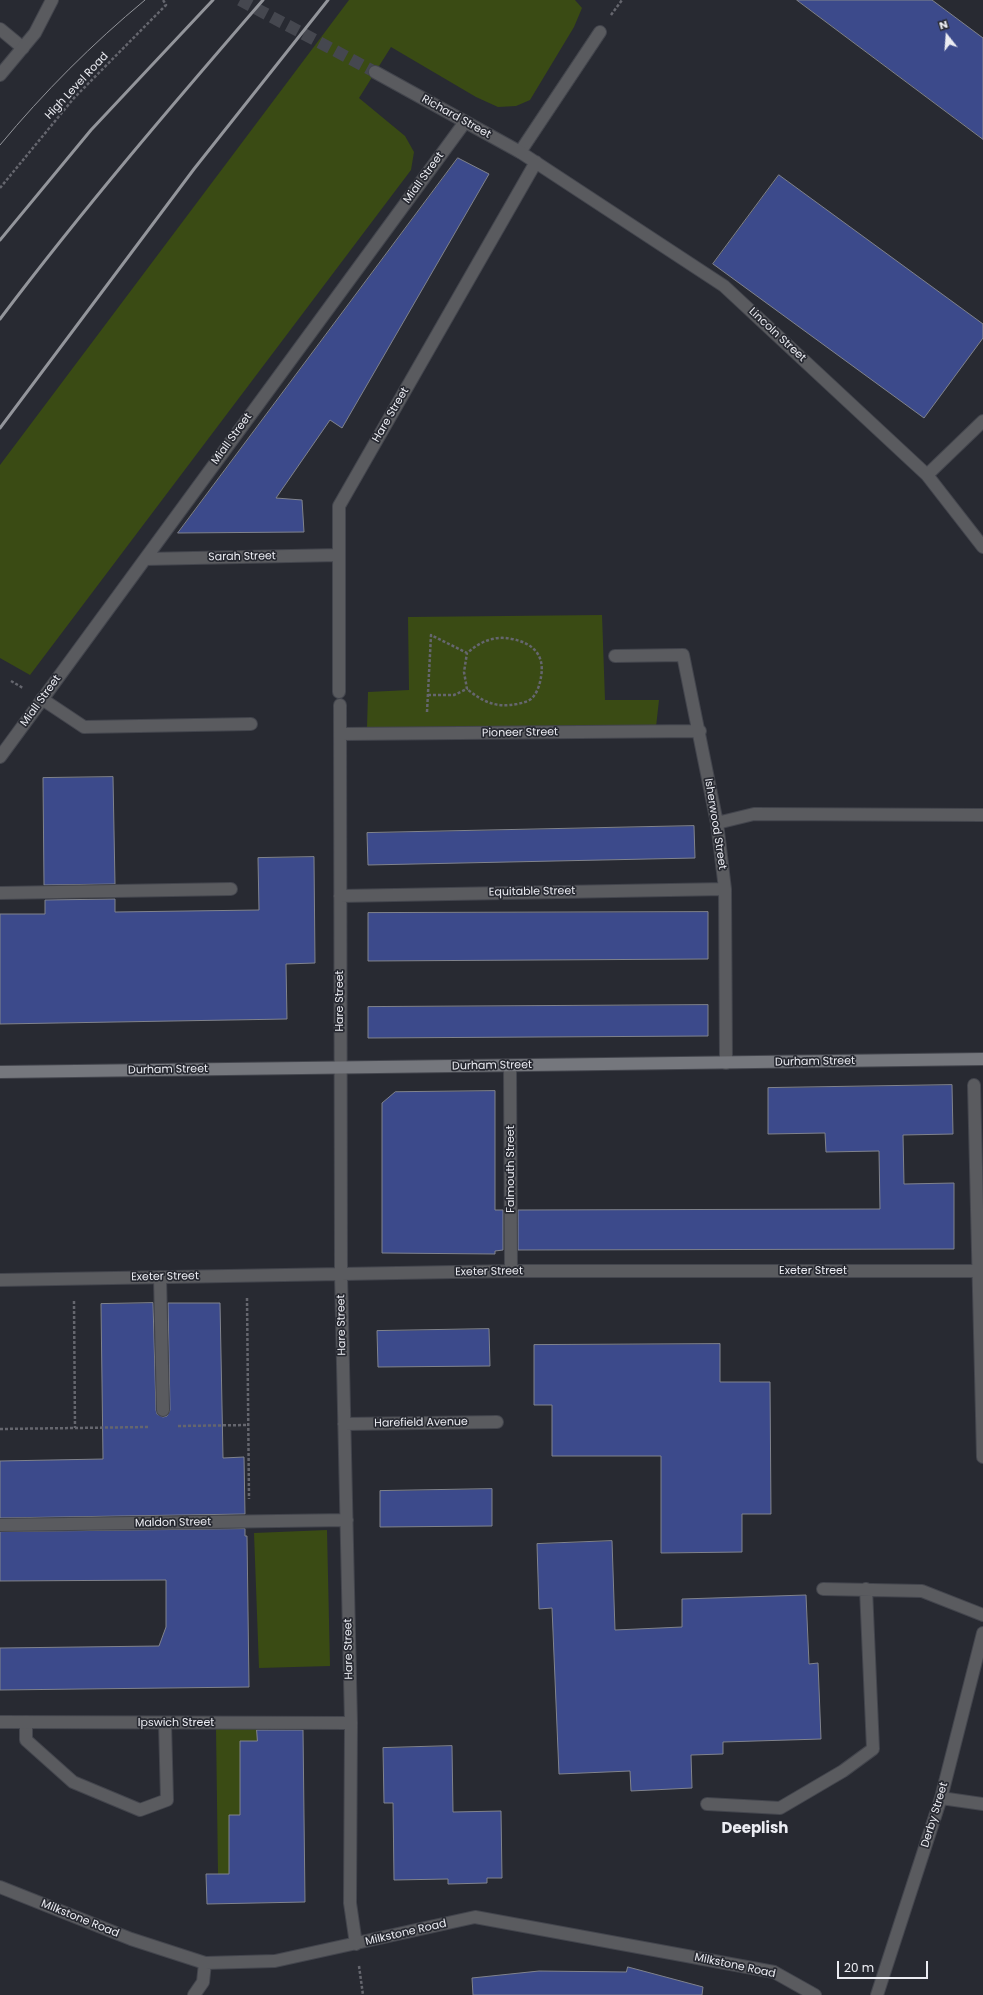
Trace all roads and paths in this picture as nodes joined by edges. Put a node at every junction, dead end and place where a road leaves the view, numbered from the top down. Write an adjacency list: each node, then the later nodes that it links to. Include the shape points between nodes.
1 (52, 0): 7 (street, via 35,33)
2 (163, 0): 13 (path, High Level Road, via 166,5 74,98)
3 (622, 0): 4 (path)
4 (614, 11)
5 (0, 29): 7 (street)
6 (600, 32): 11 (street)
7 (23, 48): 9 (street)
8 (375, 72): 10 (street, Richard Street)
9 (0, 75)
10 (464, 122): 11 (street, Richard Street); 18 (street, Miall Street)
11 (520, 152): 12 (street, Richard Street)
12 (536, 162): 15 (street, Lincoln Street, via 724,286); 17 (street, Hare Street, via 339,506)
13 (0, 188)
14 (983, 421): 15 (street)
15 (927, 475): 16 (street, Lincoln Street)
16 (983, 547)
17 (339, 555): 18 (street, Sarah Street); 22 (street, Hare Street)
18 (145, 559): 24 (street, Miall Street)
19 (467, 654): 21 (path, via 464,672); 21 (path, via 478,644 494,638 506,638 531,646 540,655 543,668 540,685 532,698 525,703 503,707 485,701); 23 (path, via 431,636)
20 (614, 656): 27 (street, Isherwood Street, via 683,655)
21 (467, 689): 23 (path, via 454,695)
22 (339, 692)
23 (428, 695): 29 (path)
24 (42, 699): 26 (street, via 84,727); 30 (street, Miall Street)
25 (340, 705): 28 (street, Hare Street)
26 (251, 724)
27 (700, 731): 29 (street, Pioneer Street); 32 (street, Isherwood Street)
28 (340, 734): 29 (street, Pioneer Street); 36 (street, Hare Street)
29 (426, 734)
30 (0, 757)
31 (983, 815): 32 (street, via 754,814)
32 (717, 823): 34 (street, Isherwood Street)
33 (232, 889): 35 (street)
34 (725, 889): 36 (street, Equitable Street); 38 (street, Isherwood Street)
35 (0, 893)
36 (340, 896): 40 (street, Hare Street)
37 (983, 1059): 38 (main road, Durham Street)
38 (726, 1063): 39 (main road, Durham Street)
39 (510, 1066): 40 (main road, Durham Street); 43 (street, Falmouth Street)
40 (340, 1068): 41 (main road, Durham Street); 45 (street, Hare Street)
41 (0, 1072)
42 (974, 1085): 44 (street)
43 (511, 1271): 44 (street, Exeter Street); 45 (street, Exeter Street)
44 (978, 1271): 58 (street)
45 (341, 1274): 46 (street, Exeter Street); 52 (street, Hare Street)
46 (247, 1276): 47 (street, Exeter Street); 53 (path)
47 (160, 1278): 48 (street, Exeter Street); 50 (street)
48 (74, 1279): 49 (street, Exeter Street); 56 (path)
49 (0, 1280)
50 (163, 1410)
51 (497, 1422): 52 (street, Harefield Avenue)
52 (344, 1424): 59 (street, Hare Street)
53 (247, 1425): 54 (path); 60 (path)
54 (177, 1426)
55 (154, 1427): 56 (path)
56 (75, 1428): 57 (path)
57 (0, 1429)
58 (983, 1458)
59 (346, 1520): 60 (street, Maldon Street); 69 (street, Hare Street)
60 (249, 1522): 61 (street, Maldon Street)
61 (0, 1525)
62 (823, 1589): 63 (street)
63 (866, 1590): 64 (street, via 922,1591); 71 (street, via 873,1749 843,1771 780,1808)
64 (983, 1615)
65 (983, 1633): 70 (street, Derby Street)
66 (0, 1722): 67 (street, Ipswich Street)
67 (26, 1722): 68 (street, Ipswich Street); 68 (street, via 26,1740 73,1782 140,1810 166,1800)
68 (165, 1723): 69 (street, Ipswich Street)
69 (351, 1723): 74 (street, Hare Street, via 350,1903)
70 (941, 1798): 72 (street); 79 (street, Derby Street)
71 (707, 1804)
72 (983, 1804)
73 (0, 1887): 75 (street, Milkstone Road, via 131,1939)
74 (356, 1944): 75 (street, Milkstone Road, via 275,1961); 77 (path); 78 (street, Milkstone Road, via 475,1917 774,1972)
75 (205, 1963): 76 (street, via 203,1982)
76 (194, 1995)
77 (363, 1995)
78 (816, 1995)
79 (877, 1995)

